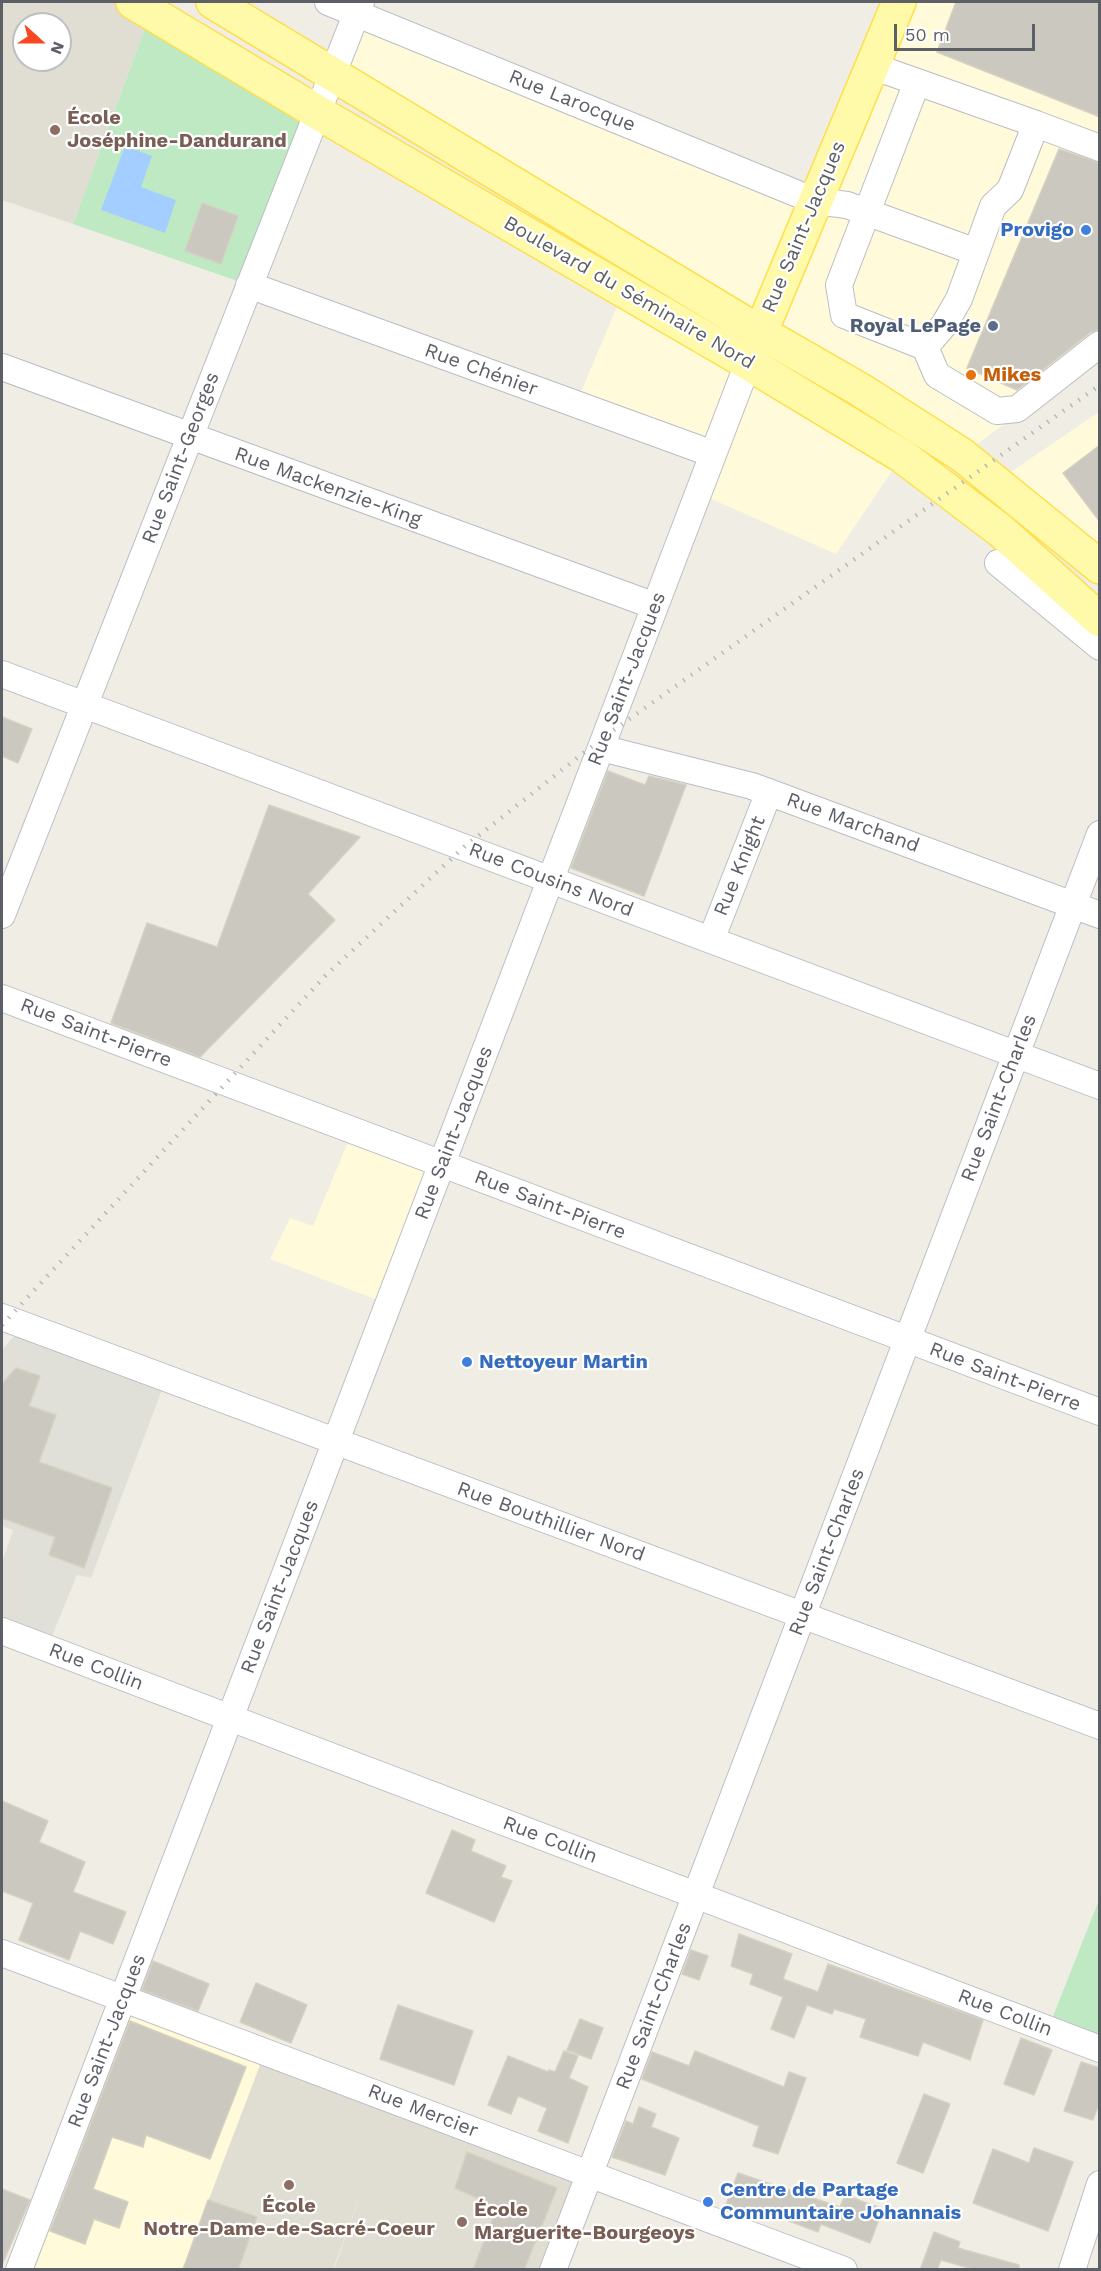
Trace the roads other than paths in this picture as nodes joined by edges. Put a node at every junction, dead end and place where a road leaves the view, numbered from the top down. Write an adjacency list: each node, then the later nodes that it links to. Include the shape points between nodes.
1 (133, 2): 9 (main road, Boulevard du Séminaire Nord)
2 (213, 2): 7 (main road, Boulevard du Séminaire Nord)
3 (328, 2): 5 (street, Rue Larocque)
4 (899, 2): 6 (main road, Rue Saint-Jacques)
5 (358, 7): 7 (street, Rue Saint-Georges); 12 (street, Rue Larocque)
6 (872, 66): 8 (street); 12 (main road, Rue Saint-Jacques)
7 (332, 73): 9 (street, Rue Saint-Georges); 16 (main road, Boulevard du Séminaire Nord)
8 (917, 82): 10 (street); 13 (street)
9 (317, 112): 15 (street, Rue Saint-Georges); 19 (main road, Boulevard du Séminaire Nord)
10 (1036, 124): 11 (street); 14 (street, via 1010,190 993,206)
11 (1100, 148)
12 (815, 201): 13 (street, Rue Larocque, via 847,205); 16 (main road, Rue Saint-Jacques)
13 (866, 213): 14 (street, Rue Larocque); 18 (street, via 839,285 844,315)
14 (976, 252): 18 (street, via 959,299)
15 (249, 285): 21 (street, Rue Saint-Georges); 22 (street, Rue Chénier)
16 (760, 332): 19 (main road, Rue Saint-Jacques); 24 (main road, Boulevard du Séminaire Nord, via 962,455)
17 (1100, 344): 18 (street, via 1017,409 997,411 938,375)
18 (925, 347)
19 (748, 363): 22 (street, Rue Saint-Jacques); 26 (main road, Boulevard du Séminaire Nord, via 902,456 1000,531)
20 (2, 367): 21 (street, Rue Mackenzie-King)
21 (190, 436): 25 (street, Rue Mackenzie-King); 29 (street, Rue Saint-Georges)
22 (713, 454): 25 (street, Rue Saint-Jacques)
23 (998, 563): 27 (street)
24 (1100, 567)
25 (655, 606): 30 (street, Rue Saint-Jacques)
26 (1100, 620)
27 (1100, 647)
28 (2, 674): 29 (street, Rue Cousins Nord)
29 (84, 705): 33 (street, Rue Cousins Nord); 35 (street, Rue Saint-Georges)
30 (601, 748): 31 (street, Rue Marchand); 33 (street, Rue Saint-Jacques)
31 (769, 792): 34 (street, Rue Marchand); 37 (street, Rue Knight)
32 (1100, 834): 34 (street, Rue Saint-Charles)
33 (550, 880): 37 (street, Rue Cousins Nord); 41 (street, Rue Saint-Jacques)
34 (1073, 904): 36 (street, Rue Marchand); 39 (street, Rue Saint-Charles)
35 (2, 915)
36 (1100, 915)
37 (711, 940): 39 (street, Rue Cousins Nord)
38 (2, 998): 41 (street, Rue Saint-Pierre)
39 (1016, 1054): 40 (street, Rue Cousins Nord); 43 (street, Rue Saint-Charles)
40 (1100, 1086)
41 (442, 1164): 43 (street, Rue Saint-Pierre); 45 (street, Rue Saint-Jacques)
42 (2, 1317): 45 (street, Rue Bouthillier Nord)
43 (908, 1340): 44 (street, Rue Saint-Pierre); 46 (street, Rue Saint-Charles)
44 (1100, 1412)
45 (336, 1442): 46 (street, Rue Bouthillier Nord); 48 (street, Rue Saint-Jacques)
46 (802, 1616): 49 (street, Rue Bouthillier Nord); 50 (street, Rue Saint-Charles)
47 (2, 1631): 48 (street, Rue Collin)
48 (230, 1718): 50 (street, Rue Collin); 52 (street, Rue Saint-Jacques)
49 (1100, 1726)
50 (696, 1895): 53 (street, Rue Collin); 54 (street, Rue Saint-Charles)
51 (2, 1953): 52 (street, Rue Mercier)
52 (123, 1998): 54 (street, Rue Mercier); 56 (street, Rue Saint-Jacques)
53 (1100, 2049)
54 (590, 2174): 57 (street, Rue Saint-Charles); 58 (street, Rue Mercier)
55 (1100, 2184): 59 (street)
56 (19, 2270)
57 (554, 2270)
58 (844, 2270)
59 (1072, 2270)

